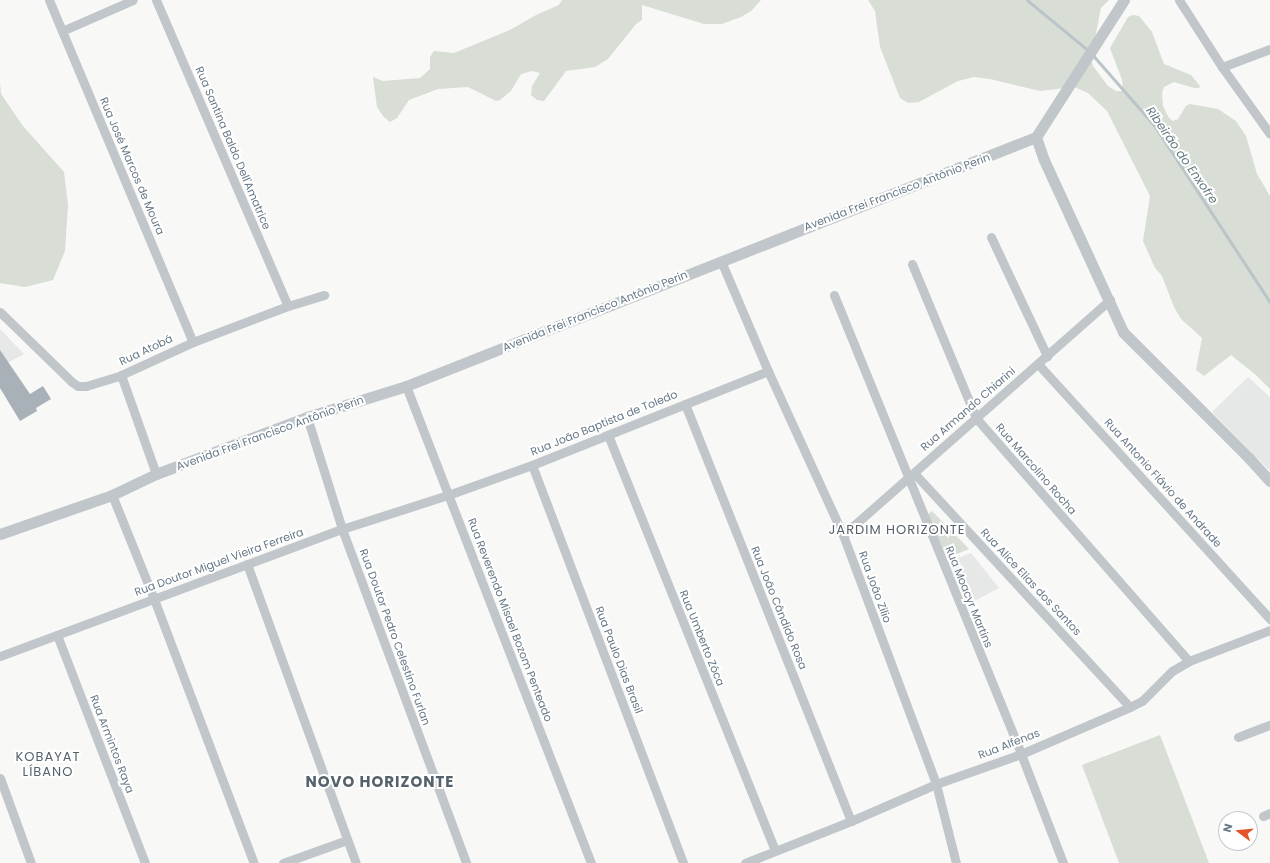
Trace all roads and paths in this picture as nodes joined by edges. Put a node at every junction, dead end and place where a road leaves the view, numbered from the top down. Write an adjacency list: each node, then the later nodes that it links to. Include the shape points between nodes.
1 (49, 0): 6 (street, Rua José Marcos de Moura)
2 (133, 0): 6 (street)
3 (156, 0): 17 (street, Rua Santina Baldo Dell'Amatrice)
4 (1124, 0): 10 (street)
5 (1180, 0): 8 (street)
6 (62, 31): 19 (street, Rua José Marcos de Moura)
7 (1270, 49): 8 (street)
8 (1222, 67): 9 (street)
9 (1270, 134)
10 (1036, 137): 12 (street, Avenida Frei Francisco Antônio Perin); 16 (street, via 1044,160)
11 (991, 237): 20 (street)
12 (721, 261): 22 (street, Rua João Zilio); 24 (street, Avenida Frei Francisco Antônio Perin)
13 (912, 264): 27 (street, Rua Marcolino Rocha)
14 (324, 295): 17 (street, Rua Atobá)
15 (834, 295): 31 (street, Rua Moacyr Martins)
16 (1110, 300): 20 (street, Rua Armando Chiarini); 32 (street, via 1123,332)
17 (288, 306): 19 (street, Rua Atobá)
18 (0, 312): 23 (street, Rua Atobá, via 78,386)
19 (193, 342): 23 (street, Rua Atobá)
20 (1046, 356): 21 (street, Rua Armando Chiarini)
21 (1038, 364): 27 (street, Rua Armando Chiarini); 40 (street, Rua Antonio Flávio de Andrade)
22 (768, 371): 25 (street, Rua João Baptista de Toledo); 37 (street, Rua João Zilio)
23 (121, 375): 30 (street)
24 (406, 386): 26 (street, Avenida Frei Francisco Antônio Perin); 34 (street, Rua Reverendo Misael Bozom Penteado)
25 (685, 404): 28 (street, Rua João Baptista de Toledo); 51 (street, Rua João Cândido Rosa)
26 (307, 417): 30 (street, Avenida Frei Francisco Antônio Perin); 35 (street, Rua Doutor Pedro Celestino Furlan)
27 (976, 418): 31 (street, Rua Armando Chiarini); 44 (street, Rua Marcolino Rocha)
28 (608, 435): 29 (street, Rua João Baptista de Toledo); 53 (street, Rua Umberto Zóca)
29 (532, 465): 34 (street, Rua João Baptista de Toledo); 61 (street, Rua Paulo Dias Brasil)
30 (156, 474): 33 (street, Avenida Frei Francisco Antônio Perin)
31 (911, 476): 37 (street, Rua Armando Chiarini); 45 (street, Rua Alice Elias dos Santos); 48 (street, Rua Moacyr Martins)
32 (1270, 481)
33 (112, 495): 36 (street, Avenida Frei Francisco Antônio Perin); 39 (street)
34 (448, 495): 35 (street, Rua Doutor Miguel Vieira Ferreira); 60 (street, Rua Reverendo Misael Bozom Penteado)
35 (342, 529): 38 (street, Rua Doutor Miguel Vieira Ferreira); 59 (street, Rua Doutor Pedro Celestino Furlan)
36 (0, 534)
37 (843, 536): 50 (street, Rua João Zilio)
38 (246, 564): 39 (street, Rua Doutor Miguel Vieira Ferreira); 52 (street)
39 (154, 598): 42 (street, Rua Doutor Miguel Vieira Ferreira); 56 (street)
40 (1270, 620)
41 (1270, 630): 44 (street, Rua Alfenas)
42 (57, 635): 43 (street, Rua Doutor Miguel Vieira Ferreira); 55 (street, Rua Armintos Raya)
43 (0, 656)
44 (1189, 661): 45 (street, Rua Alfenas, via 1172,671 1142,701)
45 (1130, 707): 48 (street, Rua Alfenas)
46 (1270, 725): 47 (street)
47 (1238, 737)
48 (1021, 754): 50 (street, Rua Alfenas); 64 (street, Rua Moacyr Martins)
49 (0, 778): 54 (street)
50 (936, 784): 51 (street, Rua Alfenas); 63 (street, Rua João Zilio)
51 (851, 821): 53 (street, Rua Alfenas)
52 (347, 840): 57 (street); 58 (street)
53 (775, 850): 62 (street, Rua Alfenas)
54 (30, 863)
55 (145, 863)
56 (254, 863)
57 (283, 863)
58 (356, 863)
59 (466, 863)
60 (591, 863)
61 (683, 863)
62 (745, 863)
63 (956, 863)
64 (1063, 863)

